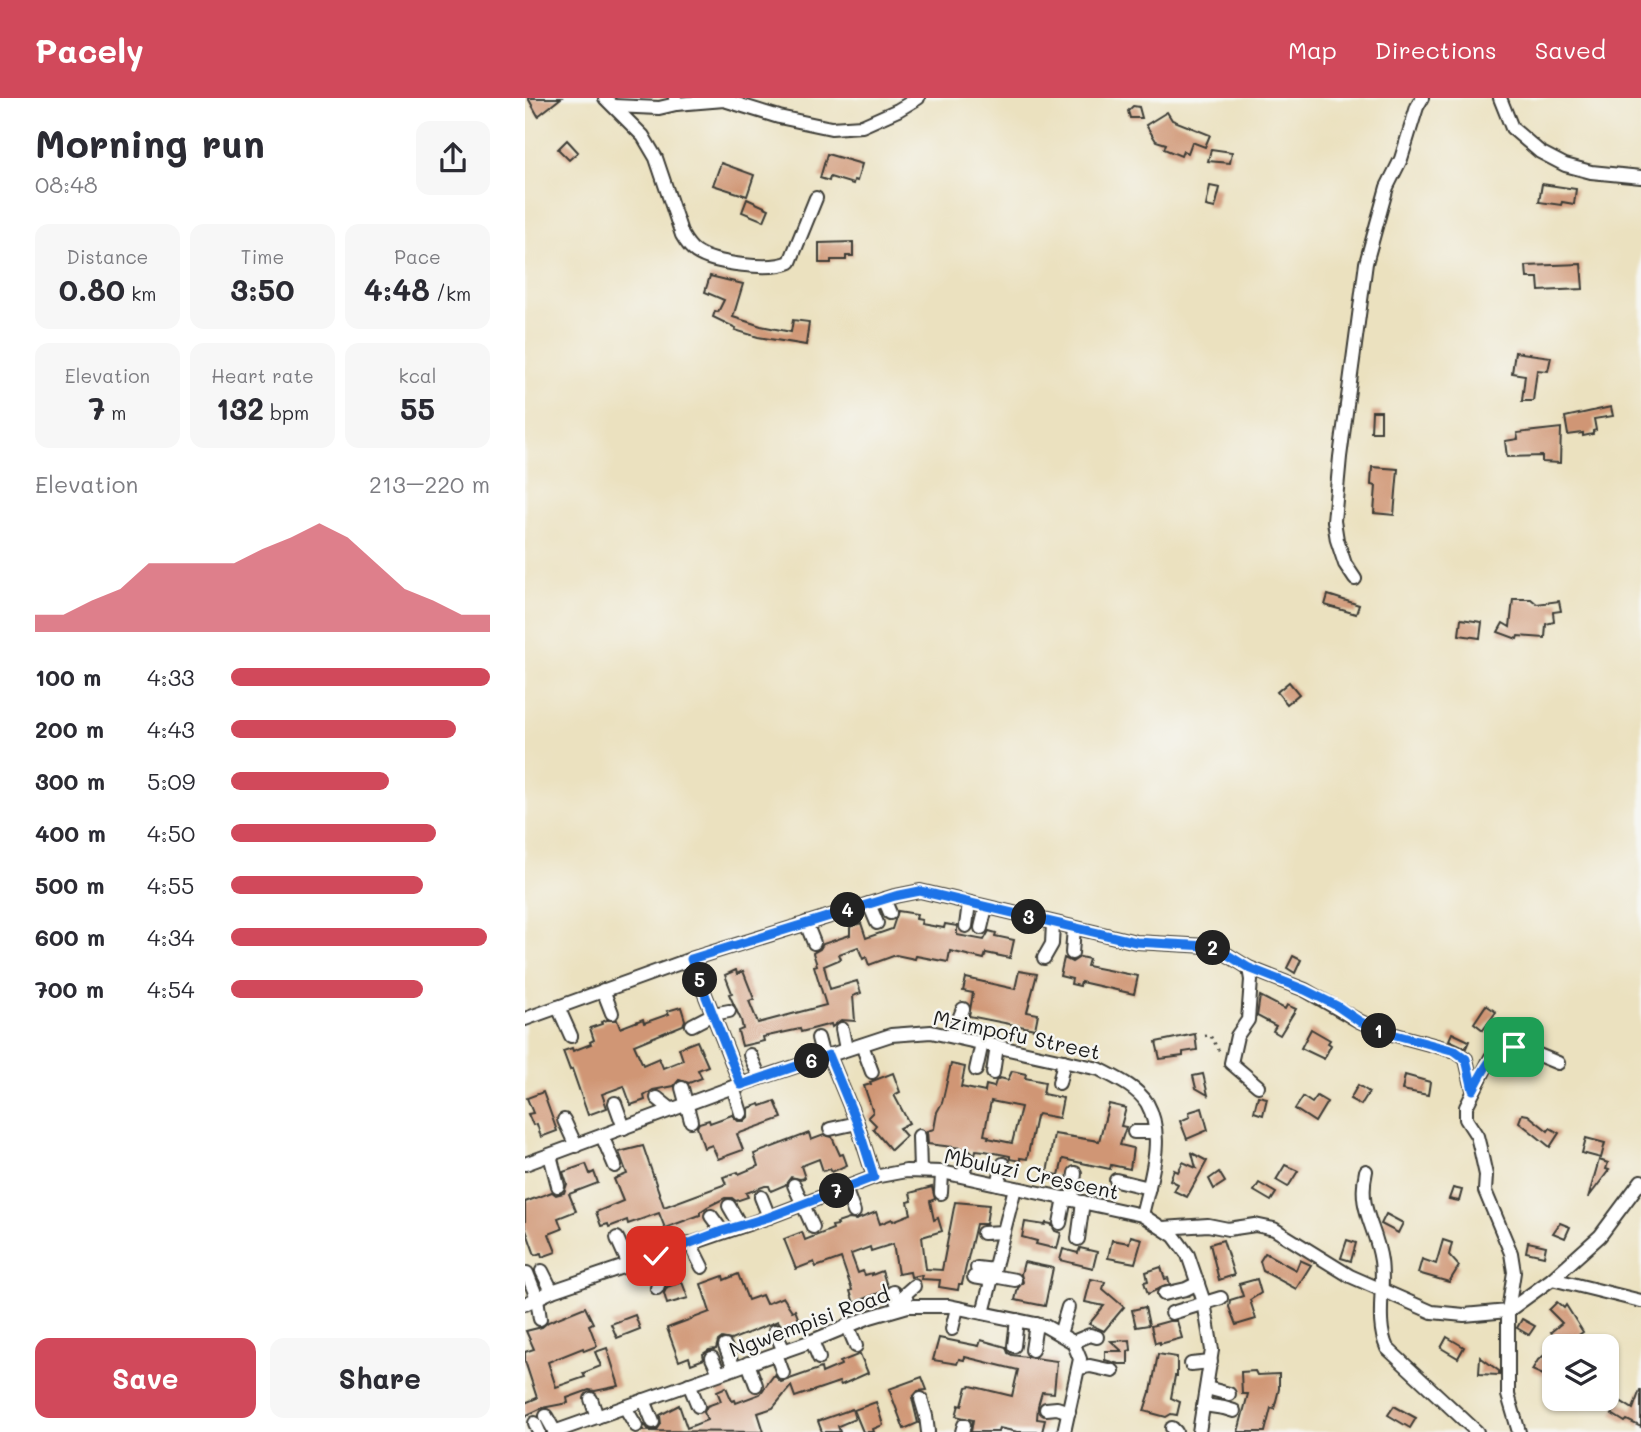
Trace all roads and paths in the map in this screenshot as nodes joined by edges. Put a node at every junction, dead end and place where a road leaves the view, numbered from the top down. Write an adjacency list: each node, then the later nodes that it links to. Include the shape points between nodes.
1 (918, 98): 4 (street, via 862,126 831,128 724,100)
2 (1422, 98): 8 (street, via 1387,187 1367,263 1334,521 1345,564)
3 (1500, 98): 6 (street, via 1513,128 1540,152 1591,172)
4 (676, 101): 5 (street, via 659,108)
5 (609, 102): 7 (street, via 643,136 656,158 688,246 699,254 766,267 790,262)
6 (1641, 177)
7 (816, 198)
8 (1355, 579)
9 (884, 899): 10 (street, via 920,891); 11 (street); 13 (street)
10 (969, 903): 12 (street); 17 (street)
11 (869, 904): 14 (street); 15 (street)
12 (986, 907): 16 (street); 18 (street)
13 (890, 913)
14 (806, 923): 20 (street); 23 (street)
15 (877, 923)
16 (1053, 923): 19 (street); 22 (street, via 1052,944)
17 (966, 926)
18 (981, 928)
19 (1074, 928): 21 (street); 24 (street, via 1136,942 1207,946)
20 (814, 943)
21 (1072, 953)
22 (1044, 958)
23 (691, 959): 25 (street); 30 (street)
24 (1249, 968): 45 (street, via 1248,1020 1237,1037); 55 (street, via 1305,990 1381,1031 1455,1051 1466,1059)
25 (603, 990): 26 (street); 29 (street)
26 (558, 1007): 31 (street); 34 (street)
27 (963, 1009): 35 (street)
28 (729, 1010): 30 (street)
29 (611, 1013)
30 (713, 1014): 32 (street); 52 (street)
31 (525, 1019)
32 (692, 1025)
33 (842, 1029): 41 (street)
34 (571, 1036)
35 (952, 1036): 38 (street, Mzimpofu Street); 39 (street, Mzimpofu Street, via 931,1032 891,1035)
36 (1205, 1036): 45 (path, via 1210,1035)
37 (818, 1038): 43 (street)
38 (982, 1043): 40 (street, Mzimpofu Street); 47 (street)
39 (862, 1045): 41 (street, Mzimpofu Street); 48 (street)
40 (997, 1046): 44 (street, Mzimpofu Street); 49 (street)
41 (846, 1049): 43 (street, Mzimpofu Street)
42 (750, 1055): 50 (street)
43 (826, 1056): 50 (street, Mzimpofu Street); 63 (street)
44 (1064, 1061): 51 (street); 67 (street, Mzimpofu Street, via 1099,1069 1123,1082 1146,1102)
45 (1231, 1063): 53 (street)
46 (1558, 1063): 55 (street, via 1514,1047 1492,1058)
47 (976, 1070)
48 (872, 1072)
49 (993, 1073)
50 (760, 1078): 52 (street, Mzimpofu Street)
51 (1059, 1083)
52 (737, 1086): 58 (street, Mzimpofu Street); 60 (street)
53 (1258, 1086)
54 (682, 1088): 58 (street)
55 (1473, 1090): 133 (street, via 1466,1119 1477,1136 1485,1191 1511,1253 1514,1272)
56 (657, 1098): 59 (street)
57 (614, 1103): 64 (street)
58 (685, 1105): 59 (street, Mzimpofu Street); 62 (street)
59 (672, 1110): 64 (street, Mzimpofu Street)
60 (741, 1113)
61 (564, 1120): 70 (street)
62 (691, 1121)
63 (857, 1123): 65 (street); 81 (street, via 869,1140)
64 (624, 1128): 68 (street, Mzimpofu Street)
65 (830, 1129)
66 (1134, 1132): 67 (street)
67 (1154, 1132): 89 (street, Mzimpofu Street, via 1156,1155)
68 (602, 1136): 70 (street, Mzimpofu Street); 75 (street)
69 (919, 1136): 76 (street)
70 (576, 1146): 71 (street, Mzimpofu Street)
71 (549, 1155): 73 (street, Mzimpofu Street); 86 (street)
72 (967, 1158): 80 (street)
73 (525, 1164)
74 (1003, 1164): 84 (street)
75 (615, 1166)
76 (920, 1171): 78 (street, Mbuluzi Crescent); 81 (street, Mbuluzi Crescent)
77 (1366, 1171): 123 (street, via 1362,1201 1377,1238)
78 (942, 1172): 80 (street, Mbuluzi Crescent); 90 (street)
79 (1075, 1172): 92 (street)
80 (963, 1176): 84 (street, Mbuluzi Crescent)
81 (874, 1177): 87 (street, Mbuluzi Crescent)
82 (1116, 1180): 89 (street)
83 (1641, 1181): 117 (street, via 1601,1236)
84 (998, 1184): 88 (street, Mbuluzi Crescent)
85 (794, 1185): 93 (street)
86 (558, 1186)
87 (845, 1188): 93 (street, Mbuluzi Crescent); 95 (street)
88 (1015, 1188): 92 (street, Mbuluzi Crescent); 104 (street)
89 (1149, 1188): 96 (street, Mzimpofu Street)
90 (941, 1193)
91 (761, 1197): 98 (street)
92 (1073, 1200): 96 (street, Mbuluzi Crescent); 99 (street); 107 (street)
93 (803, 1203): 98 (street, Mbuluzi Crescent); 101 (street)
94 (729, 1206): 100 (street)
95 (854, 1212)
96 (1142, 1215): 102 (street, Mbuluzi Crescent)
97 (711, 1216): 103 (street)
98 (769, 1217): 100 (street, Mbuluzi Crescent)
99 (1060, 1223)
100 (740, 1225): 103 (street, Mbuluzi Crescent)
101 (813, 1227)
102 (1163, 1228): 119 (street, Mbuluzi Crescent, via 1188,1255); 123 (street, via 1255,1225 1274,1229)
103 (722, 1231): 109 (street, Mbuluzi Crescent)
104 (1004, 1231): 105 (street); 116 (street)
105 (983, 1233)
106 (617, 1238): 111 (street)
107 (1078, 1239)
108 (640, 1240): 110 (street)
109 (690, 1243): 110 (street, Mbuluzi Crescent); 112 (street)
110 (652, 1257): 111 (street, Mbuluzi Crescent); 121 (street, via 661,1277)
111 (629, 1265): 122 (street, Mbuluzi Crescent)
112 (702, 1267)
113 (542, 1271): 122 (street)
114 (975, 1272): 116 (street)
115 (527, 1273): 127 (street)
116 (993, 1275): 118 (street); 134 (street)
117 (1552, 1279): 128 (street); 133 (street)
118 (1015, 1280)
119 (1198, 1283): 125 (street); 129 (street, Mbuluzi Crescent)
120 (914, 1286): 130 (street, via 905,1294)
121 (657, 1287)
122 (552, 1291): 127 (street, Mbuluzi Crescent)
123 (1382, 1291): 133 (street, via 1439,1313); 182 (street, via 1381,1335 1387,1348)
124 (893, 1292): 130 (street)
125 (1164, 1294)
126 (1221, 1298): 129 (street)
127 (531, 1301): 136 (street)
128 (1641, 1301)
129 (1204, 1302): 135 (street); 153 (street, Mbuluzi Crescent)
130 (904, 1307): 132 (street, Ngwempisi Road); 139 (street, Ngwempisi Road)
131 (1068, 1307): 142 (street)
132 (957, 1308): 134 (street, Ngwempisi Road); 140 (street)
133 (1508, 1311): 183 (street, via 1509,1395)
134 (983, 1313): 137 (street, Ngwempisi Road)
135 (1171, 1313)
136 (540, 1319)
137 (1017, 1320): 138 (street, Ngwempisi Road); 148 (street)
138 (1036, 1324): 142 (street, Ngwempisi Road); 149 (street)
139 (847, 1325): 144 (street, Ngwempisi Road); 147 (street)
140 (952, 1329)
141 (775, 1331): 150 (street)
142 (1060, 1335): 145 (street, Ngwempisi Road)
143 (1097, 1337): 145 (street)
144 (812, 1341): 150 (street, Ngwempisi Road); 152 (street)
145 (1073, 1342): 157 (street)
146 (725, 1346): 156 (street)
147 (856, 1346)
148 (1014, 1346)
149 (1032, 1350)
150 (780, 1352): 154 (street, Ngwempisi Road); 160 (street)
151 (712, 1358): 159 (street)
152 (819, 1358)
153 (1212, 1362): 155 (street); 163 (street, Mbuluzi Crescent)
154 (748, 1363): 156 (street, Ngwempisi Road); 162 (street)
155 (1191, 1364)
156 (734, 1368): 159 (street, Ngwempisi Road)
157 (1079, 1368): 158 (street); 172 (street)
158 (1113, 1371)
159 (719, 1373): 161 (street, Ngwempisi Road)
160 (783, 1373)
161 (689, 1384): 167 (street, Ngwempisi Road, via 668,1398); 169 (street)
162 (756, 1385)
163 (1207, 1388): 164 (street); 168 (street, Mbuluzi Crescent)
164 (1229, 1394)
165 (591, 1399): 174 (street)
166 (921, 1399): 179 (street)
167 (644, 1400): 170 (street, Ngwempisi Road); 175 (street)
168 (1204, 1405): 173 (street); 181 (street, Mbuluzi Crescent)
169 (698, 1406)
170 (625, 1407): 174 (street, Ngwempisi Road); 177 (street)
171 (1046, 1409): 172 (street)
172 (1069, 1412): 180 (street)
173 (1234, 1412)
174 (597, 1417): 178 (street, Ngwempisi Road)
175 (653, 1422)
176 (540, 1424): 178 (street)
177 (636, 1426)
178 (554, 1432)
179 (928, 1432)
180 (1065, 1432)
181 (1199, 1432)
182 (1477, 1432)
183 (1518, 1432)

